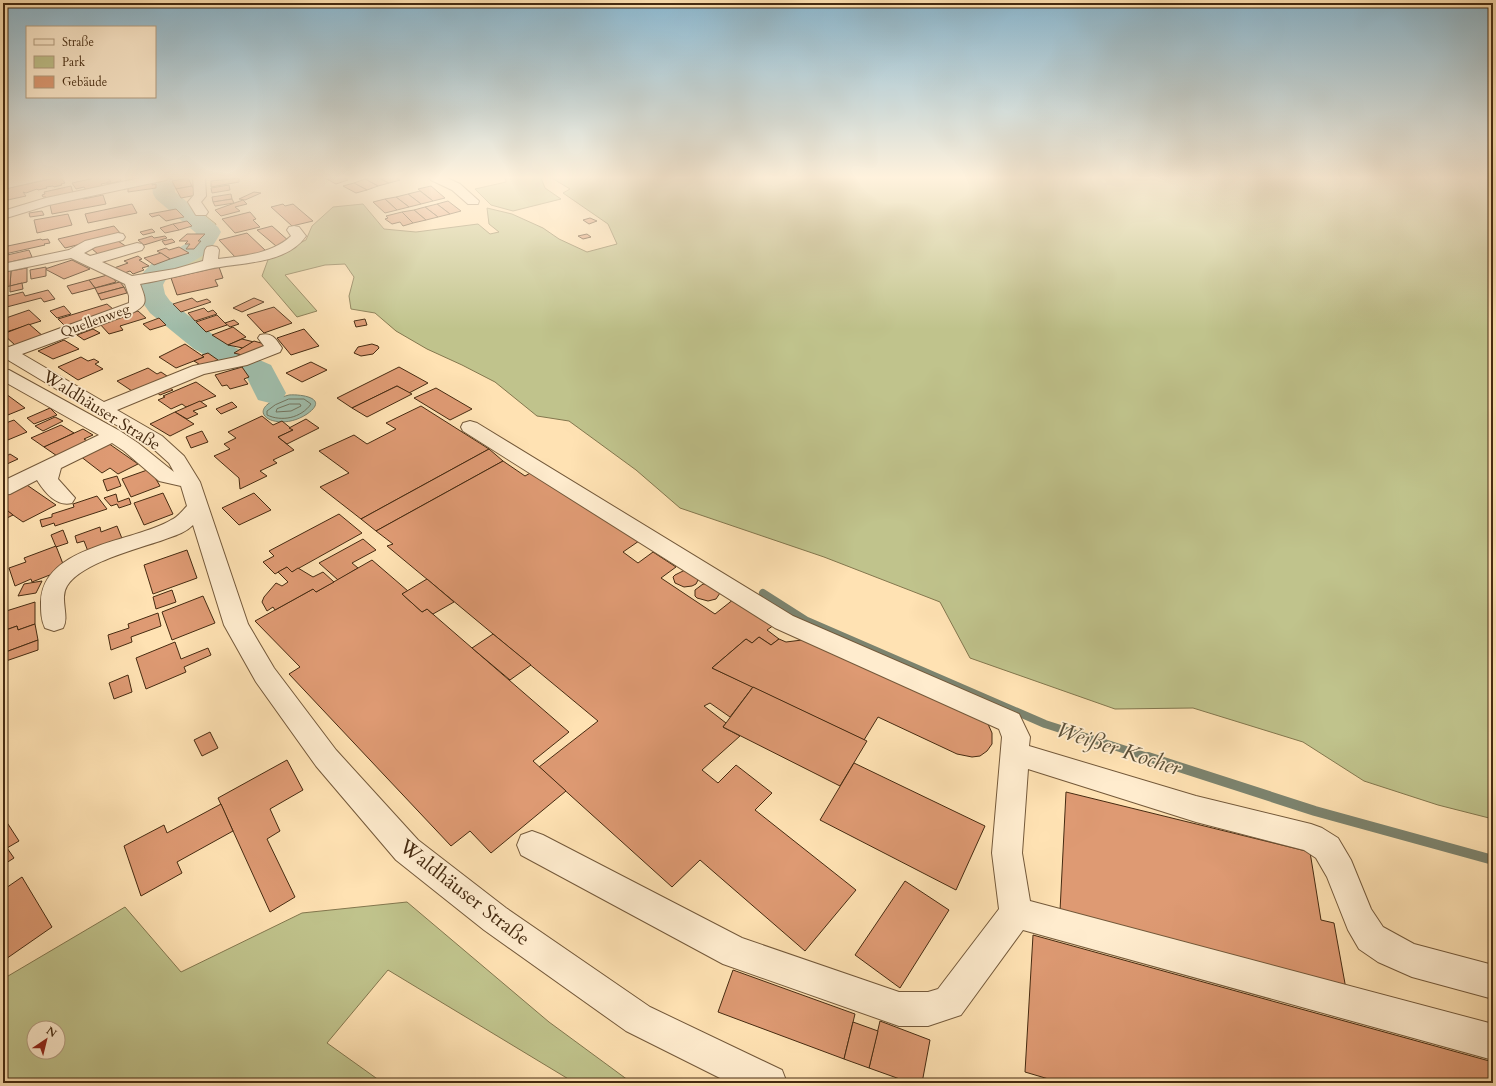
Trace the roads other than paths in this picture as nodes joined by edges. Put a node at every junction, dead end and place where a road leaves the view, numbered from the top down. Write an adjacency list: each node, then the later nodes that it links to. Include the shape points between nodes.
1 (294, 230): 7 (street, via 299,236 295,242 285,247 237,261 211,257 175,274)
2 (118, 237): 4 (street, via 90,244)
3 (137, 247): 5 (street)
4 (73, 253): 5 (street); 6 (street)
5 (89, 261): 7 (street, via 122,278)
6 (3, 268)
7 (138, 280): 9 (street, Quellenweg, via 136,305 58,334)
8 (266, 338): 10 (street, via 274,348 234,362 199,370)
9 (5, 359): 10 (street, Waldhäuser Straße, via 23,361); 12 (street, Waldhäuser Straße)
10 (103, 409): 15 (street, Waldhäuser Straße, via 155,440 177,460)
11 (470, 427): 18 (street, via 784,622 1010,722 1016,736)
12 (113, 435): 13 (street); 15 (street, Waldhäuser Straße, via 166,477)
13 (53, 464): 14 (street); 16 (street, via 47,480)
14 (3, 489)
15 (194, 495): 17 (street, via 179,525 86,560 68,570 57,582 52,595); 23 (street, Waldhäuser Straße, via 236,625 266,675 326,758 407,850 495,919 638,1019)
16 (65, 498)
17 (54, 622)
18 (1014, 753): 20 (street, via 1007,853); 21 (street, via 1196,809 1311,838 1327,848 1340,870 1359,920 1371,938 1412,960)
19 (532, 845): 20 (street, via 735,952 899,1009 928,1009 949,1003)
20 (1016, 913): 22 (street)
21 (1493, 982)
22 (1493, 1042)
23 (769, 1083)

